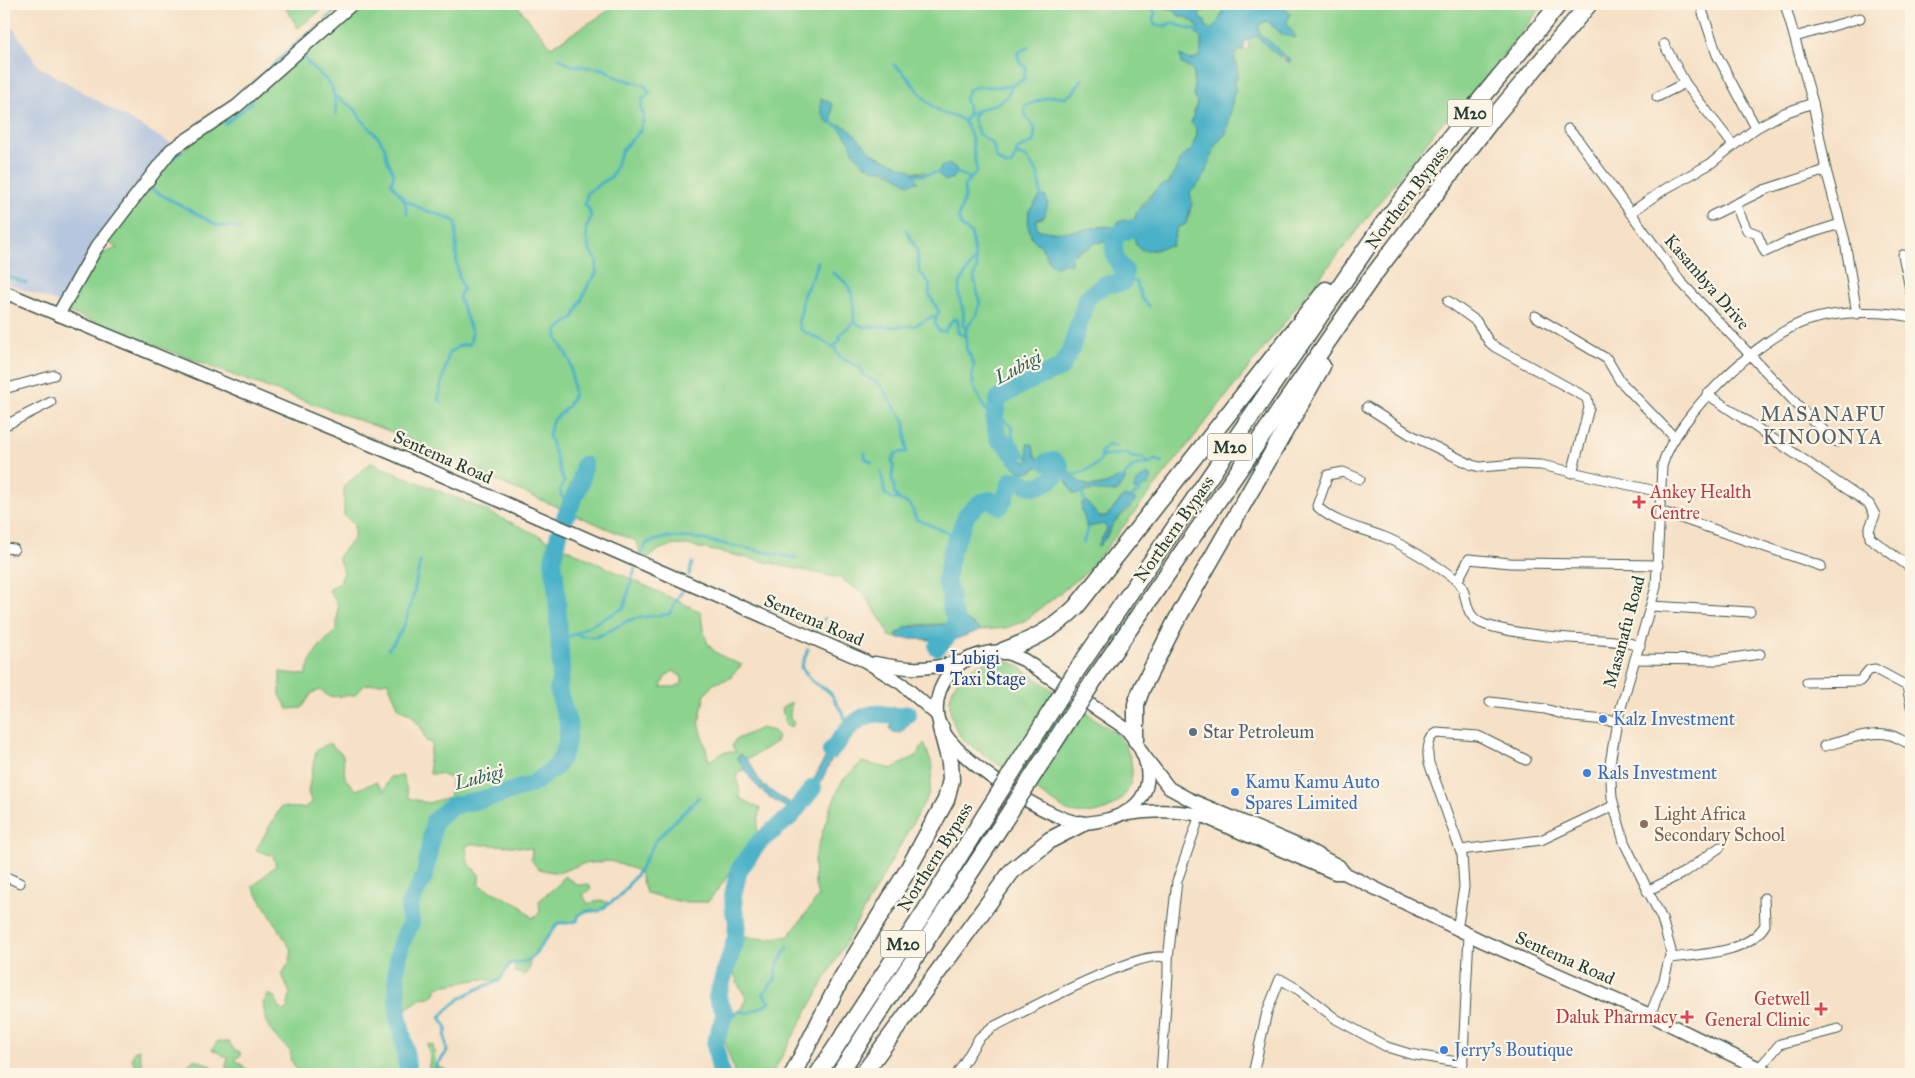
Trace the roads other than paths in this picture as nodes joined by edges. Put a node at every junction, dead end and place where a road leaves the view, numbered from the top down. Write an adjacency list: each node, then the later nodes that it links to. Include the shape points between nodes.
1 (352, 4): 27 (main road, via 237,106 171,150 96,248)
2 (1559, 4): 19 (highway, Northern Bypass / M20)
3 (1588, 4): 22 (highway, Northern Bypass / M20, via 1494,117)
4 (1700, 4): 12 (street, via 1717,55)
5 (1785, 4): 7 (street)
6 (1860, 18): 7 (street)
7 (1795, 37): 11 (street)
8 (1664, 44): 9 (street)
9 (1685, 83): 10 (street); 14 (street)
10 (1657, 98)
11 (1813, 103): 12 (street); 15 (street)
12 (1756, 128): 14 (street)
13 (1568, 129): 17 (street, Kasambya Drive)
14 (1733, 145): 17 (street, via 1710,164)
15 (1826, 170): 16 (street, via 1764,190); 20 (street)
16 (1735, 204): 18 (street); 20 (street, via 1747,230 1757,234 1765,252)
17 (1630, 213): 30 (street, Kasambya Drive, via 1680,281)
18 (1711, 216)
19 (1383, 224): 52 (highway, via 1326,290 1076,607 1051,630); 85 (highway, Northern Bypass / M20, bridge, via 1077,670)
20 (1840, 224): 26 (street)
21 (1903, 255): 24 (street)
22 (1372, 277): 63 (highway, via 1176,621 1146,680 1136,704); 86 (highway, Northern Bypass / M20, bridge, via 1094,680)
23 (4, 292): 27 (main road, Sentema Road)
24 (1911, 293)
25 (1448, 301): 39 (street, via 1476,321 1491,344 1586,398 1589,408)
26 (1857, 314): 29 (street, Masanafu Road); 30 (street, Masanafu Road, via 1810,320 1780,333)
27 (58, 315): 55 (main road, Sentema Road, via 391,454)
28 (1535, 316): 37 (street, via 1607,360 1620,381)
29 (1911, 317)
30 (1751, 356): 33 (street, Masanafu Road); 38 (street, Kasambya Drive)
31 (54, 375): 32 (street)
32 (4, 390)
33 (1707, 394): 37 (street, Masanafu Road); 47 (street, via 1869,504 1876,514 1869,530 1870,538)
34 (51, 402): 36 (street)
35 (1367, 407): 39 (street, via 1411,435 1472,465 1532,464)
36 (4, 426)
37 (1675, 438): 41 (street, Masanafu Road, via 1662,466)
38 (1837, 442)
39 (1572, 473): 41 (street)
40 (1360, 479): 48 (street, via 1343,472 1328,475 1317,506 1343,522 1390,540)
41 (1660, 492): 42 (street, Masanafu Road)
42 (1660, 511): 45 (street, Masanafu Road); 46 (street)
43 (4, 548): 44 (street)
44 (14, 549)
45 (1658, 565): 48 (street, via 1469,559); 49 (street, Masanafu Road)
46 (1821, 566)
47 (1911, 568)
48 (1458, 580): 51 (street, via 1470,614 1480,623 1504,630 1616,640)
49 (1652, 606): 50 (street); 51 (street, Masanafu Road)
50 (1750, 612)
51 (1640, 646): 54 (street, Masanafu Road)
52 (1003, 651): 56 (main road, Sentema Road, via 978,654); 63 (main road, Sentema Road, via 1032,665 1125,728)
53 (1760, 654): 54 (street, via 1718,660)
54 (1636, 659): 60 (street, Masanafu Road)
55 (865, 661): 56 (main road, Sentema Road, via 924,670); 61 (main road, Sentema Road, via 902,684)
56 (962, 661): 61 (main road, via 950,671 943,683 937,699)
57 (1808, 682): 59 (street, via 1860,680 1869,670 1876,669 1907,686)
58 (1490, 702): 60 (street)
59 (1911, 706)
60 (1617, 721): 66 (street, Masanafu Road, via 1610,764)
61 (939, 722): 69 (main road, Sentema Road, via 958,749 976,766 1060,818); 84 (highway, via 950,762 951,780 946,800 840,981)
62 (1911, 744): 64 (street, via 1879,733)
63 (1139, 746): 67 (main road, via 1147,764 1148,777 1138,804); 72 (main road, Sentema Road, via 1169,788 1189,800 1309,850 1339,866)
64 (1824, 746)
65 (1526, 760): 71 (street, via 1473,735 1441,732 1433,735 1427,749 1429,763)
66 (1613, 806): 71 (street, via 1541,840); 75 (street, Masanafu Road, via 1624,842)
67 (1126, 814): 68 (main road, Sentema Road, via 1178,810); 69 (main road, Sentema Road)
68 (1200, 815): 72 (main road, Sentema Road, via 1335,873); 79 (street, via 1177,881)
69 (1081, 824): 87 (highway, via 1050,840 1012,871)
70 (1720, 847): 75 (street, via 1685,872)
71 (1460, 850): 77 (street, via 1464,887)
72 (1344, 873): 77 (main road, Sentema Road)
73 (4, 876): 74 (street)
74 (20, 883)
75 (1647, 891): 78 (street, Masanafu Road, via 1669,938)
76 (1764, 898): 78 (street, via 1765,925 1751,940 1710,953)
77 (1463, 932): 80 (main road, Sentema Road); 82 (street)
78 (1671, 958): 80 (street, Masanafu Road)
79 (1168, 959): 88 (street, via 1160,956 1135,960 991,1028 979,1038); 89 (street)
80 (1650, 1015): 83 (main road, Sentema Road)
81 (1838, 1029): 83 (street, via 1780,1044)
82 (1463, 1063): 90 (street, via 1387,1047 1336,1019 1280,979 1267,1012); 91 (street)
83 (1760, 1067): 92 (main road, Sentema Road)
84 (792, 1074)
85 (818, 1074)
86 (839, 1074)
87 (863, 1074)
88 (957, 1074)
89 (1161, 1074)
90 (1253, 1074)
91 (1462, 1074)
92 (1771, 1074)

